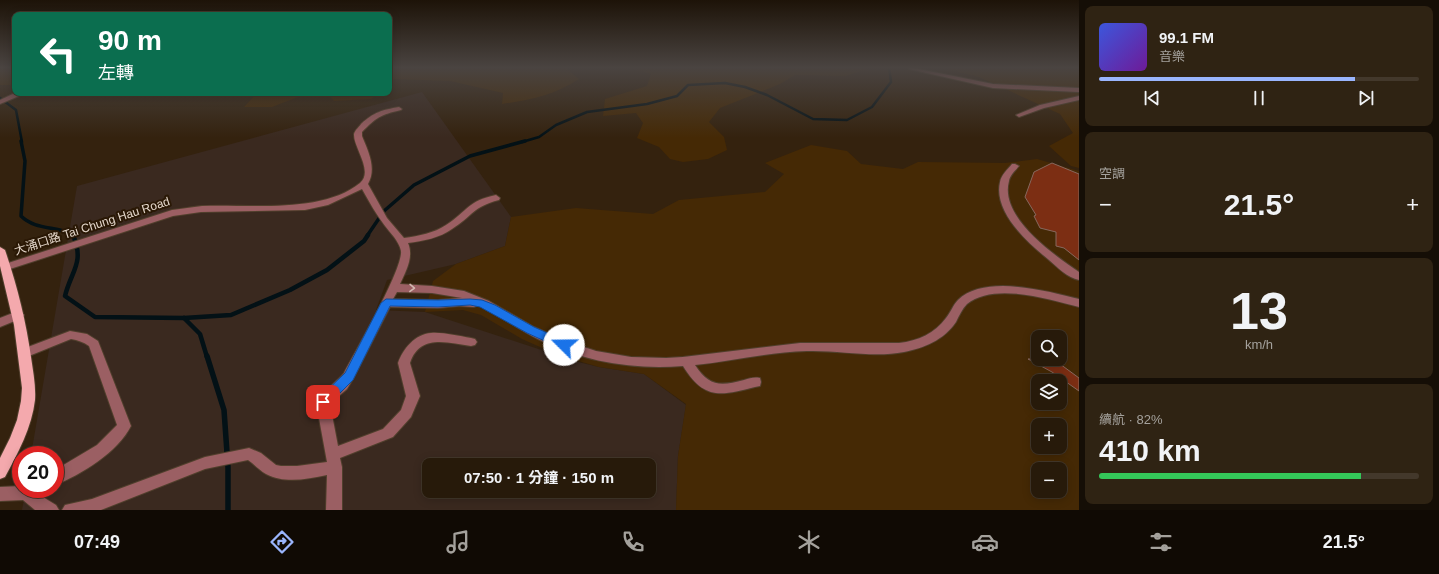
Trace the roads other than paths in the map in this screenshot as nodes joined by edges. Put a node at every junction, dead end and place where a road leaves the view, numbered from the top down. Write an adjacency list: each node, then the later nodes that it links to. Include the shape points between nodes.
1 (14, 96): 3 (street)
2 (1079, 98): 5 (street, via 1042,106)
3 (0, 102)
4 (399, 109): 7 (street, via 386,110 374,116 358,132 369,174)
5 (1020, 115)
6 (1014, 166): 12 (street, via 1004,182 1003,191 1011,213 1031,240)
7 (364, 184): 9 (street, via 383,219); 11 (street, 大涌口路 Tai Chung Hau Road, via 325,203 305,207 187,210)
8 (496, 198): 9 (street, via 471,207 440,232)
9 (402, 241): 13 (street, via 406,250)
10 (0, 250): 11 (main road)
11 (6, 267): 17 (main road)
12 (1079, 277)
13 (394, 288): 14 (street); 16 (street, one-way to 16, via 444,290 469,297)
14 (386, 303): 16 (street, via 470,302); 23 (street, via 349,376 323,402)
15 (1077, 304): 21 (street, via 1022,291 993,290 976,294 962,302 942,331 919,344 886,348 832,346 767,349)
16 (492, 308): 21 (street, via 547,338 583,351 643,362)
17 (18, 315): 18 (street); 20 (main road)
18 (0, 322)
19 (470, 342): 23 (street, via 431,337 422,340 406,357 404,363 413,396 406,413 388,433)
20 (24, 352): 24 (main road, via 29,384 28,401 19,433); 25 (street, via 70,335 87,337 94,344 124,426 109,445)
21 (687, 362): 22 (street, via 700,382 708,387 729,389)
22 (755, 382)
23 (334, 461): 30 (street, via 296,473 275,471 249,454 205,463 92,506); 31 (street)
24 (0, 472)
25 (64, 473)
26 (12, 493): 27 (street)
27 (0, 494)
28 (34, 498): 29 (street, via 37,503)
29 (51, 510)
30 (70, 510)
31 (334, 510)

